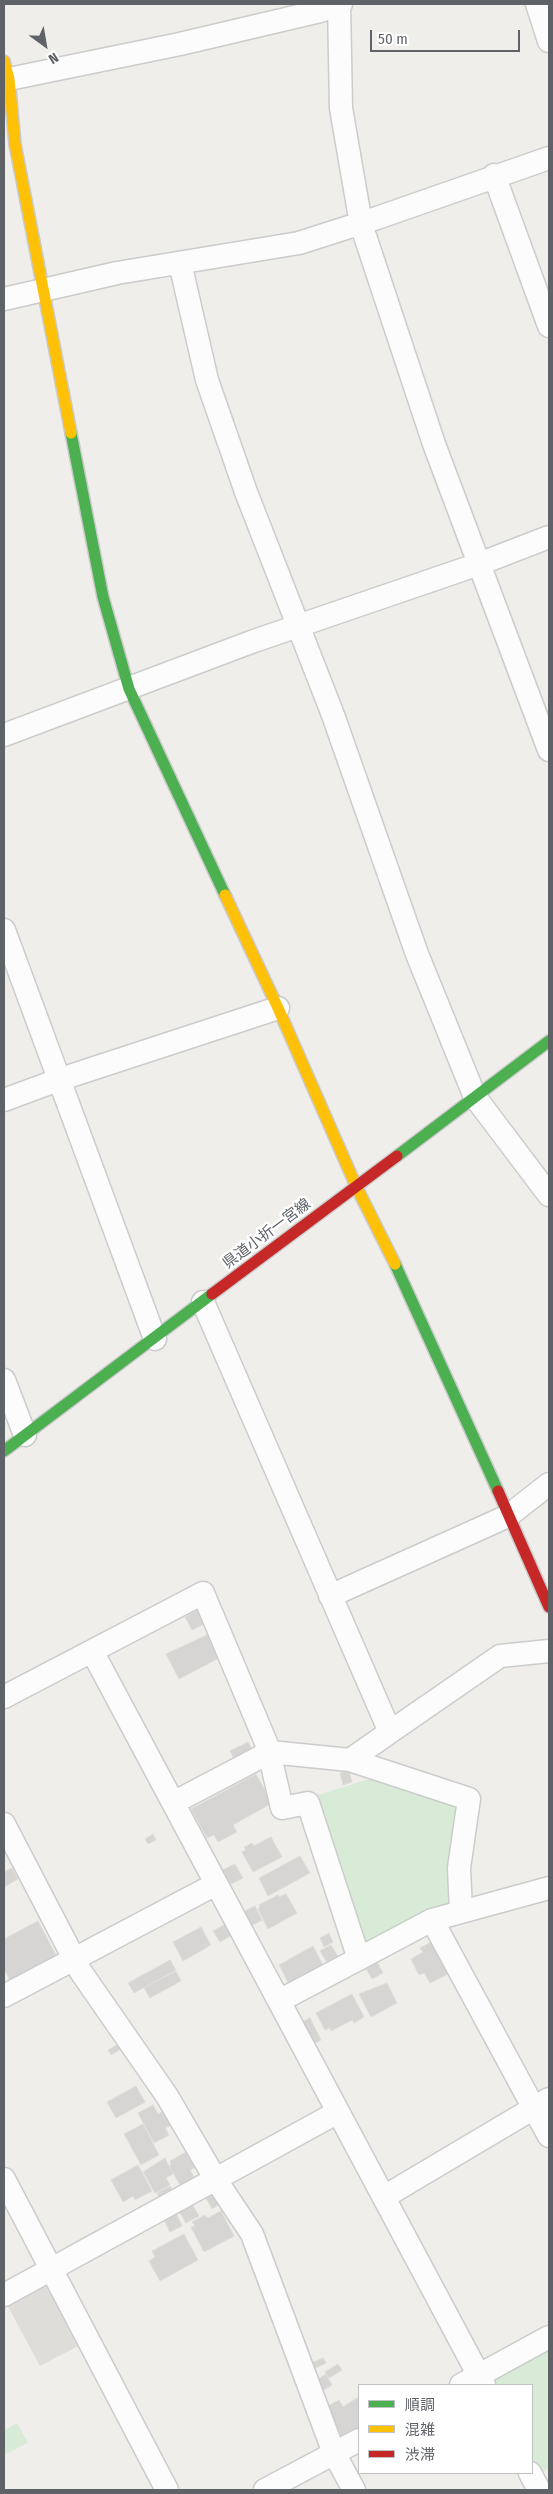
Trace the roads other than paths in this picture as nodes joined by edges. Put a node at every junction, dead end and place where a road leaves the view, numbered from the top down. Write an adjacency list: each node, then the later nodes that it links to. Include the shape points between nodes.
1 (340, 4): 4 (street, via 320,12 180,44); 7 (street, via 341,108)
2 (537, 4): 3 (street)
3 (549, 41)
4 (6, 70): 9 (street, via 15,144)
5 (549, 158): 6 (street)
6 (494, 175): 7 (street); 11 (street)
7 (361, 224): 8 (street, via 299,243); 13 (street, via 400,344)
8 (180, 263): 9 (street); 14 (street, via 207,380)
9 (45, 289): 10 (street); 15 (street, via 103,597)
10 (4, 299)
11 (549, 326)
12 (549, 537): 13 (street)
13 (479, 564): 14 (street); 17 (street)
14 (298, 625): 15 (street); 22 (street, via 417,954)
15 (130, 689): 16 (street); 19 (street)
16 (4, 736)
17 (549, 750)
18 (4, 930): 21 (street)
19 (278, 1008): 21 (street); 24 (street)
20 (549, 1041): 22 (street, 県道小折一宮線)
21 (58, 1080): 23 (street); 27 (street)
22 (475, 1097): 24 (street, 県道小折一宮線); 25 (street)
23 (4, 1100)
24 (356, 1186): 26 (street, 県道小折一宮線); 32 (street, via 414,1304)
25 (549, 1195)
26 (203, 1302): 27 (street, 県道小折一宮線); 33 (street)
27 (155, 1338): 29 (street, 県道小折一宮線)
28 (4, 1380): 29 (street)
29 (25, 1435): 30 (street, 県道小折一宮線)
30 (4, 1451)
31 (549, 1484): 32 (street)
32 (508, 1516): 33 (street); 34 (street)
33 (330, 1596): 38 (street)
34 (549, 1607)
35 (92, 1651): 37 (street); 39 (street, via 203,1593); 41 (street)
36 (549, 1651): 38 (street, via 500,1656)
37 (4, 1697)
38 (390, 1732): 40 (street)
39 (269, 1752): 40 (street); 41 (street); 48 (street, via 282,1808 308,1803)
40 (350, 1760): 45 (street, via 469,1799 460,1859)
41 (173, 1803): 43 (street)
42 (4, 1824): 47 (street)
43 (216, 1884): 47 (street); 50 (street)
44 (549, 1888): 45 (street)
45 (461, 1912): 46 (street)
46 (432, 1920): 48 (street); 51 (street)
47 (74, 1958): 49 (street); 55 (street, via 167,2096)
48 (359, 1959): 50 (street)
49 (4, 1996)
50 (279, 2002): 52 (street)
51 (542, 2104): 53 (street); 56 (street)
52 (338, 2112): 55 (street); 56 (street)
53 (549, 2136)
54 (4, 2179): 57 (street)
55 (216, 2180): 57 (street); 62 (street, via 252,2234)
56 (384, 2197): 60 (street)
57 (52, 2270): 58 (street); 64 (street)
58 (4, 2295)
59 (549, 2337): 60 (street)
60 (474, 2382)
61 (358, 2441): 62 (street)
62 (334, 2453): 65 (street); 66 (street)
63 (531, 2474): 67 (street)
64 (167, 2490)
65 (265, 2490)
66 (354, 2490)
67 (540, 2490)

